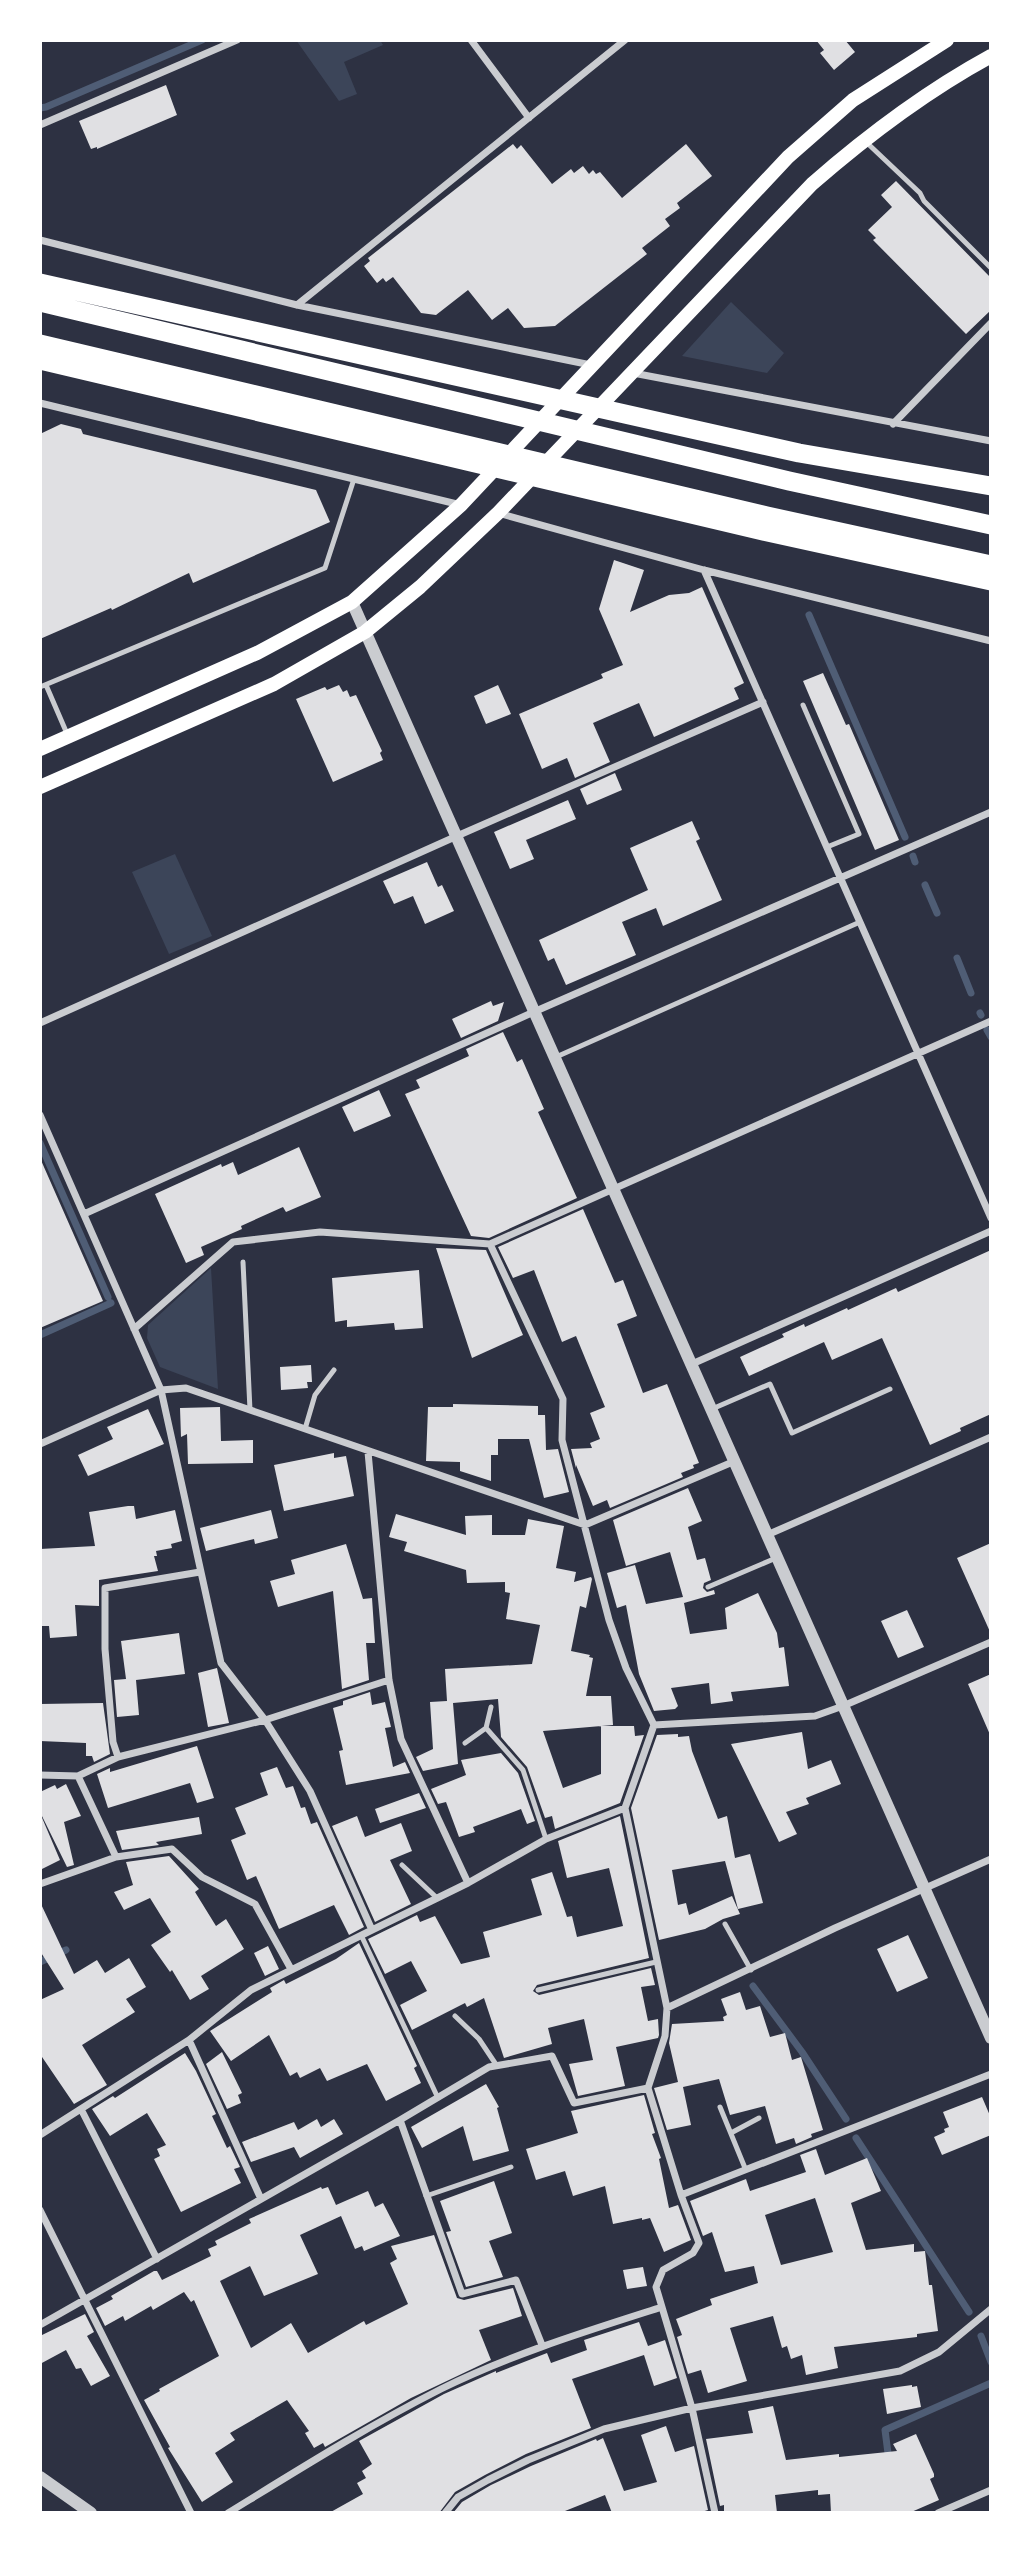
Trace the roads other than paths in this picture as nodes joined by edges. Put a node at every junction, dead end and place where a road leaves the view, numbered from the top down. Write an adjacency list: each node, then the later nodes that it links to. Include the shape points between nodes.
1 (237, 40): 7 (street)
2 (471, 40): 6 (street)
3 (625, 40): 6 (street)
4 (947, 40): 17 (main road, via 853,100 788,157)
5 (991, 56): 8 (main road, via 947,80)
6 (529, 118): 13 (street)
7 (40, 125)
8 (863, 139): 10 (lane); 18 (main road, via 812,184)
9 (40, 240): 13 (street)
10 (991, 268)
11 (40, 283): 25 (highway, via 799,453)
12 (40, 302): 28 (highway)
13 (297, 304): 17 (street)
14 (991, 323): 20 (street)
15 (40, 344): 22 (highway)
16 (40, 360): 22 (highway)
17 (591, 365): 26 (main road)
18 (632, 373): 20 (street); 27 (main road)
19 (40, 403): 24 (street)
20 (893, 424): 21 (street)
21 (991, 441)
22 (473, 455): 23 (highway)
23 (568, 477): 29 (highway); 31 (highway)
24 (355, 479): 26 (street); 35 (lane, via 325,568)
25 (991, 486)
26 (461, 505): 32 (main road)
27 (498, 513): 30 (street); 33 (main road)
28 (991, 525)
29 (991, 565)
30 (704, 570): 34 (street); 36 (street)
31 (991, 581)
32 (352, 602): 33 (street); 38 (main road, via 257,653)
33 (365, 632): 40 (main road, via 274,684); 42 (street)
34 (991, 641)
35 (43, 686): 38 (lane)
36 (762, 702): 42 (street); 43 (street)
37 (803, 705): 43 (lane, via 859,834)
38 (68, 737): 39 (main road)
39 (40, 748)
40 (40, 787)
41 (991, 812): 44 (street)
42 (457, 836): 46 (street); 48 (street)
43 (827, 847): 44 (street)
44 (840, 878): 45 (street); 46 (street)
45 (860, 922): 49 (street); 50 (lane)
46 (536, 1011): 50 (street); 53 (street)
47 (991, 1021): 49 (street)
48 (40, 1023)
49 (918, 1054): 52 (street); 54 (street)
50 (556, 1056): 52 (street)
51 (40, 1115): 53 (street)
52 (615, 1189): 56 (street); 59 (street)
53 (84, 1214): 58 (street)
54 (991, 1218)
55 (991, 1231): 59 (street)
56 (490, 1244): 58 (street, via 320,1232 233,1242); 70 (street, via 563,1399 562,1440)
57 (243, 1262): 64 (lane)
58 (134, 1329): 62 (street)
59 (692, 1364): 63 (street)
60 (334, 1370): 65 (lane, via 315,1395)
61 (890, 1389): 63 (lane, via 792,1433 770,1384)
62 (161, 1390): 64 (street, via 186,1388); 67 (street); 73 (street)
63 (712, 1409): 69 (street)
64 (250, 1410): 65 (street)
65 (304, 1429): 68 (street)
66 (991, 1437): 71 (street)
67 (40, 1444)
68 (368, 1452): 70 (street); 76 (street)
69 (735, 1461): 70 (street); 71 (street)
70 (585, 1525): 80 (street, via 609,1620)
71 (767, 1535): 72 (street)
72 (778, 1557): 74 (lane); 77 (street)
73 (200, 1572): 79 (street, via 222,1663); 83 (street, via 105,1588 105,1648)
74 (708, 1587)
75 (991, 1642): 77 (street)
76 (389, 1680): 79 (street); 91 (street, via 401,1739)
77 (843, 1706): 80 (street, via 815,1716); 93 (street)
78 (491, 1707): 81 (lane)
79 (265, 1720): 83 (street); 96 (street, via 310,1791)
80 (654, 1725): 86 (street)
81 (486, 1728): 82 (lane); 87 (lane, via 523,1770)
82 (465, 1743)
83 (118, 1757): 85 (street)
84 (40, 1775): 85 (street)
85 (78, 1776): 88 (street)
86 (625, 1808): 87 (street); 98 (street)
87 (546, 1839): 91 (street)
88 (116, 1857): 92 (street); 99 (street, via 172,1849 202,1877 255,1904)
89 (991, 1859): 93 (street)
90 (402, 1865): 94 (lane)
91 (468, 1882): 94 (street)
92 (40, 1884)
93 (924, 1889): 100 (street); 104 (street)
94 (437, 1898): 96 (street)
95 (725, 1924): 100 (lane)
96 (372, 1930): 97 (street)
97 (361, 1935): 99 (street); 109 (lane)
98 (656, 1962): 101 (lane); 102 (street)
99 (290, 1969): 105 (street, via 251,1990)
100 (751, 1970): 102 (street)
101 (538, 1990)
102 (667, 2008): 108 (street, via 665,2036)
103 (455, 2016): 106 (lane, via 479,2039)
104 (991, 2038)
105 (189, 2040): 111 (street); 120 (street)
106 (497, 2066): 108 (street, via 552,2056 574,2103); 109 (street)
107 (991, 2074): 117 (street)
108 (648, 2088): 118 (street)
109 (438, 2098): 113 (street)
110 (720, 2108): 114 (lane)
111 (81, 2109): 115 (street); 122 (street)
112 (759, 2118): 114 (lane)
113 (400, 2120): 119 (street); 120 (street)
114 (731, 2133): 117 (lane)
115 (40, 2135)
116 (511, 2167): 119 (lane)
117 (746, 2168): 118 (street)
118 (681, 2194): 124 (street, via 699,2243 693,2253 663,2270 656,2287)
119 (426, 2196): 127 (street, via 462,2294 516,2280)
120 (261, 2199): 122 (street)
121 (40, 2210): 123 (street)
122 (157, 2259): 123 (street)
123 (85, 2300): 126 (street); 132 (street)
124 (662, 2307): 127 (street); 128 (street)
125 (991, 2309): 128 (street, via 939,2352 900,2371)
126 (40, 2325)
127 (542, 2346): 133 (street, via 442,2389)
128 (692, 2408): 134 (street, via 604,2429 528,2460 458,2497); 135 (street)
129 (42, 2480): 131 (street)
130 (991, 2490): 136 (street)
131 (91, 2513)
132 (191, 2513)
133 (228, 2513)
134 (444, 2513)
135 (715, 2513)
136 (938, 2513)

